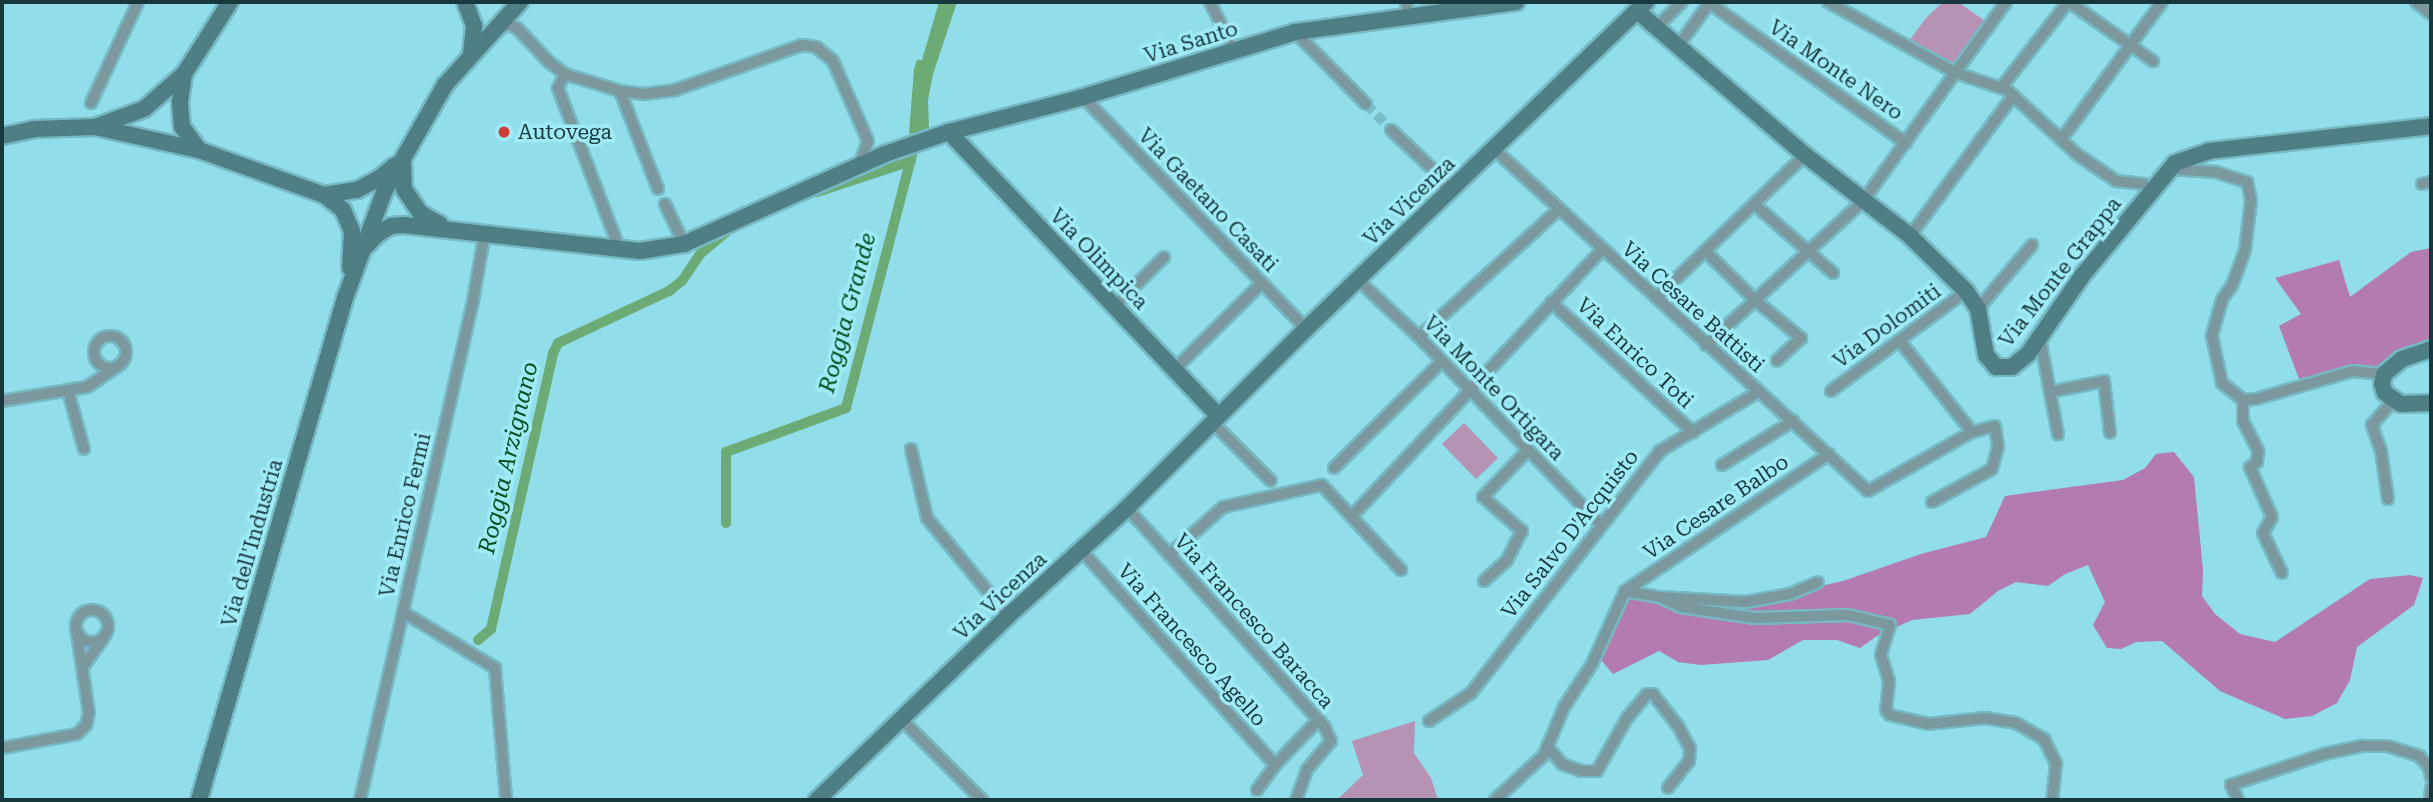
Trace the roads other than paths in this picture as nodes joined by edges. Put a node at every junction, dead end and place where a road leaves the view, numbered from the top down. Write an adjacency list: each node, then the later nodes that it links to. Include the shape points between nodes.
1 (138, 2): 32 (street)
2 (230, 2): 26 (street)
3 (465, 2): 23 (street, via 474,26)
4 (520, 2): 19 (street, Via dell'Industria)
5 (1210, 2): 22 (street)
6 (1516, 2): 15 (street, Via Santo)
7 (1682, 2): 17 (street)
8 (1709, 2): 20 (street); 41 (street, Via Monte Nero)
9 (1828, 2): 25 (street)
10 (2006, 2): 25 (street)
11 (2068, 2): 21 (street); 28 (street)
12 (2162, 2): 21 (street)
13 (2416, 2): 16 (street)
14 (1642, 7): 17 (street, Via Monte Grappa); 42 (street, Via Vicenza)
15 (1407, 8): 18 (street, Via Santo)
16 (2431, 14)
17 (1657, 27): 20 (street, Via Monte Grappa)
18 (1295, 32): 22 (street, Via Santo); 33 (street)
19 (486, 38): 23 (street, Via dell'Industria); 27 (street, via 507,24 517,28)
20 (1679, 45): 45 (street, Via Monte Grappa)
21 (2130, 45): 24 (street); 39 (street)
22 (1234, 51): 31 (street, Via Santo)
23 (471, 56): 46 (street, Via dell'Industria, via 432,105)
24 (2153, 61)
25 (1956, 73): 28 (street); 41 (street)
26 (184, 74): 35 (street, via 144,108); 43 (street, via 182,127)
27 (565, 74): 29 (street); 63 (street, via 558,88)
28 (2001, 88): 30 (street)
29 (620, 91): 40 (street, via 675,90 802,45 816,47 833,61); 50 (street)
30 (2013, 96): 39 (street); 59 (street)
31 (1083, 97): 37 (street, Via Santo); 70 (street, Via Gaetano Casati)
32 (91, 103)
33 (1366, 104)
34 (2431, 126): 48 (street, Via Monte Grappa, via 2209,151)
35 (95, 127): 38 (street, via 34,129); 43 (street, Via dell'Industria)
36 (1391, 130): 51 (street, via 1439,175)
37 (949, 132): 44 (street, Via Santo); 76 (street, Via Olimpica)
38 (2, 136)
39 (2061, 140): 49 (street, via 2116,181)
40 (868, 141): 44 (street, via 874,150); 47 (street)
41 (1906, 143): 53 (street)
42 (1494, 149): 51 (street, Via Vicenza); 56 (street, Via Cesare Battisti)
43 (199, 150): 52 (street, Via dell'Industria)
44 (885, 154): 47 (street, Via Santo)
45 (1805, 155): 53 (street, Via Monte Grappa); 55 (street)
46 (404, 157): 52 (street, Via dell'Industria, via 366,185); 57 (street, via 404,189 412,202 420,213); 62 (street, Via dell'Industria, via 384,192)
47 (859, 166): 60 (street, Via Santo)
48 (2170, 169): 80 (street, Via Monte Grappa, via 2082,275); 96 (street, via 2216,172 2247,182 2251,201 2245,250 2222,300 2212,336 2222,383)
49 (2144, 184)
50 (658, 189)
51 (1448, 192): 69 (street, Via Vicenza)
52 (324, 195): 72 (street, Via dell'Industria, via 343,209 352,231)
53 (1863, 201): 59 (street, Via Monte Grappa); 66 (street)
54 (665, 204): 60 (street)
55 (1754, 204): 65 (street); 66 (street)
56 (1559, 209): 64 (street, Via Cesare Battisti); 79 (street)
57 (448, 228): 58 (street, Via Santo); 62 (street, Via Santo, via 391,226)
58 (485, 232): 63 (street, Via Santo); 126 (street, Via Enrico Fermi)
59 (1910, 236): 71 (street, Via Monte Grappa)
60 (684, 244): 63 (street, Via Santo, via 640,251)
61 (2032, 245): 77 (street)
62 (364, 248): 72 (street, Via dell'Industria)
63 (619, 248)
64 (1602, 250): 73 (street, Via Cesare Battisti); 75 (street)
65 (1705, 251): 73 (street); 74 (street)
66 (1808, 251): 68 (street); 74 (street)
67 (1164, 257): 76 (street)
68 (1833, 273)
69 (1358, 280): 78 (street, Via Vicenza); 79 (street, Via Monte Ortigara)
70 (1261, 284): 78 (street, Via Gaetano Casati); 88 (street)
71 (1966, 291): 77 (street, Via Monte Grappa); 81 (street, Via Dolomiti)
72 (345, 298): 141 (street, Via dell'Industria)
73 (1656, 298): 82 (street, Via Cesare Battisti)
74 (1755, 300): 82 (street); 85 (street, via 1801,338)
75 (1551, 302): 92 (street); 102 (street, Via Enrico Toti)
76 (1115, 306): 88 (street, Via Olimpica)
77 (1978, 309): 80 (street, Via Monte Grappa, via 1986,355 1996,367 2012,367)
78 (1306, 329): 100 (street, Via Vicenza)
79 (1419, 337): 86 (street, Via Monte Ortigara)
80 (2040, 339): 94 (street)
81 (1899, 340): 93 (street, Via Dolomiti); 103 (street)
82 (1706, 345): 95 (street, Via Cesare Battisti)
83 (2431, 349): 89 (street, via 2402,359)
84 (95, 353): 87 (street, via 102,365); 87 (street, via 101,339 119,339 126,353); 90 (street, via 95,371)
85 (1777, 360)
86 (1442, 361): 92 (street, Via Monte Ortigara); 111 (street)
87 (118, 366): 90 (street)
88 (1175, 369): 100 (street, Via Olimpica)
89 (2384, 374): 96 (street, via 2353,372); 98 (street, via 2385,393)
90 (87, 387): 91 (street)
91 (68, 391): 97 (street); 106 (street)
92 (1470, 391): 108 (street, Via Monte Ortigara); 116 (street)
93 (1830, 391)
94 (2049, 391): 104 (street, via 2104,381); 105 (street)
95 (1758, 392): 101 (street, Via Cesare Battisti); 102 (street, Via Salvo D'Acquisto)
96 (2243, 400): 121 (street, via 2243,421 2258,451 2257,462 2250,467 2272,517 2263,533)
97 (2, 401)
98 (2393, 401): 99 (street); 113 (street, via 2372,425)
99 (2431, 403)
100 (1215, 419): 112 (street); 115 (street, Via Vicenza)
101 (1793, 421): 109 (street, Via Cesare Battisti); 110 (street)
102 (1693, 432): 117 (street, Via Salvo D'Acquisto, via 1660,451)
103 (1972, 432): 109 (street, Via Cesare Battisti, via 1868,491); 114 (street, via 1995,426 1998,446 1992,469)
104 (2110, 433)
105 (2058, 435)
106 (84, 449)
107 (912, 449): 127 (street, via 927,518)
108 (1528, 450): 117 (street, Via Monte Ortigara); 122 (street, via 1483,498 1522,531 1507,560)
109 (1829, 454): 124 (street, Via Cesare Balbo)
110 (1722, 465)
111 (1334, 468)
112 (1271, 481)
113 (2388, 499)
114 (1932, 502)
115 (1126, 508): 118 (street, Via Vicenza); 119 (street, Via Francesco Baracca)
116 (1352, 516): 119 (street, via 1322,485 1223,507); 120 (street)
117 (1601, 525): 133 (street, Via Salvo D'Acquisto, via 1471,693)
118 (1080, 550): 127 (street, Via Vicenza); 136 (street, Via Francesco Agello)
119 (1169, 555): 132 (street, Via Francesco Baracca)
120 (1401, 570)
121 (2282, 573)
122 (1484, 580)
123 (1818, 582): 125 (street, Via Cesare Balbo, via 1790,594 1746,601)
124 (1625, 591): 125 (street, Via Cesare Balbo); 134 (street)
125 (1658, 597): 148 (street, via 1681,607 1755,618 1847,615 1890,625 1881,655 1888,673 1886,710 1896,718 1928,724 1984,718 2016,723 2043,739 2056,764)
126 (403, 612): 142 (street); 143 (street, Via Enrico Fermi, via 495,668)
127 (1008, 616): 131 (street, Via Vicenza)
128 (76, 627): 129 (street, via 89,642); 129 (street, via 82,614 96,611 107,622); 130 (street)
129 (103, 637): 130 (street)
130 (83, 667): 135 (street, via 89,713 77,734)
131 (901, 719): 144 (street, Via Vicenza); 145 (street)
132 (1318, 720): 136 (street); 146 (street, Via Francesco Baracca, via 1331,741 1307,770)
133 (1429, 721)
134 (1548, 746): 138 (street, via 1562,764 1597,771 1627,718 1647,694 1653,694 1690,749 1689,761); 147 (street)
135 (2, 748)
136 (1275, 765): 140 (street)
137 (2431, 777): 149 (street, via 2430,767 2419,756 2387,746 2363,746 2231,785)
138 (1668, 788)
139 (2431, 788): 150 (street)
140 (1257, 790)
141 (199, 800)
142 (360, 800)
143 (506, 800)
144 (817, 800)
145 (982, 800)
146 (1296, 800)
147 (1495, 800)
148 (2052, 800)
149 (2238, 800)
150 (2430, 800)

